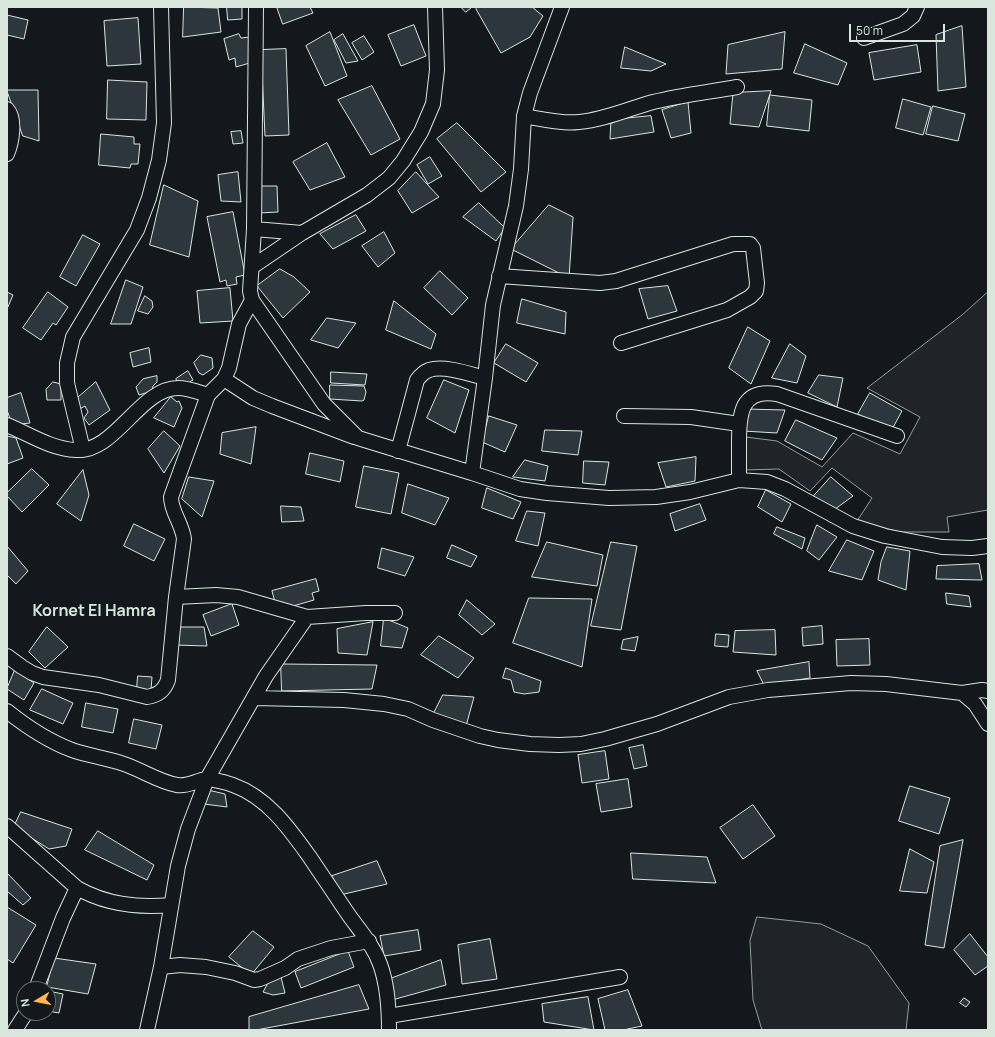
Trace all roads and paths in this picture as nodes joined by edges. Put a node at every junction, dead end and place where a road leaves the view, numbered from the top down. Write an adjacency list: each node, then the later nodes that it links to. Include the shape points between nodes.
1 (161, 7): 25 (street, via 164,123 157,168 137,230 73,336 67,363 67,383)
2 (256, 7): 11 (street)
3 (435, 7): 12 (street, via 437,70 433,104 421,132 389,178 352,205)
4 (562, 7): 9 (street)
5 (917, 7): 6 (street, via 903,24)
6 (864, 38)
7 (737, 87): 9 (street, via 653,102 595,120 560,122)
8 (7, 109): 10 (street, via 13,129)
9 (524, 116): 14 (street, via 516,206)
10 (7, 154)
11 (254, 228): 12 (street); 13 (street)
12 (302, 233): 13 (street)
13 (252, 267): 15 (street)
14 (499, 276): 16 (street, via 605,282 633,276 733,244 750,244 753,248 757,283 756,291 750,297 728,310); 17 (street, via 493,305)
15 (252, 300): 18 (street, via 239,324); 24 (street, via 324,404)
16 (621, 344)
17 (485, 378): 26 (street, via 440,369 428,370 423,374 417,380); 27 (street)
18 (224, 379): 19 (street); 24 (street, via 272,406)
19 (208, 395): 25 (street, via 177,388 166,391 150,400 100,444); 30 (street, via 171,497 184,539)
20 (624, 416): 21 (street, via 691,417)
21 (739, 424): 23 (street, via 748,399 760,393 769,393); 28 (street)
22 (7, 425): 25 (street, via 57,447)
23 (897, 436)
24 (358, 438): 26 (street)
25 (83, 450)
26 (398, 451): 27 (street)
27 (472, 473): 28 (street, via 520,489 547,494 609,498 656,497)
28 (739, 480): 29 (street, via 767,482 853,526 885,536 942,547)
29 (988, 546)
30 (176, 597): 32 (street, via 238,596); 33 (street, via 168,680 165,687 154,696 147,697 99,685 43,677 27,670)
31 (395, 613): 32 (street)
32 (307, 617): 36 (street, via 266,676)
33 (7, 656)
34 (988, 692): 35 (street)
35 (962, 693): 36 (street, via 851,682 768,690 729,697 657,724 605,739 559,746 486,737 408,709 384,704 344,700); 38 (street, via 975,704)
36 (254, 698): 39 (street)
37 (7, 711): 39 (street, via 53,742 124,764 165,782 178,786)
38 (988, 724)
39 (207, 779): 42 (street, via 188,829); 43 (street, via 232,784 248,791 267,806 284,823)
40 (7, 826): 41 (street)
41 (77, 888): 42 (street, via 110,902 134,906); 46 (street)
42 (171, 905): 44 (street)
43 (369, 941): 44 (street, via 331,948 298,959 285,968 254,980 206,967); 48 (street, via 383,973)
44 (161, 967): 50 (street)
45 (620, 977): 48 (street)
46 (39, 981)
47 (21, 1021): 49 (street)
48 (389, 1023)
49 (15, 1030)
50 (147, 1030)

